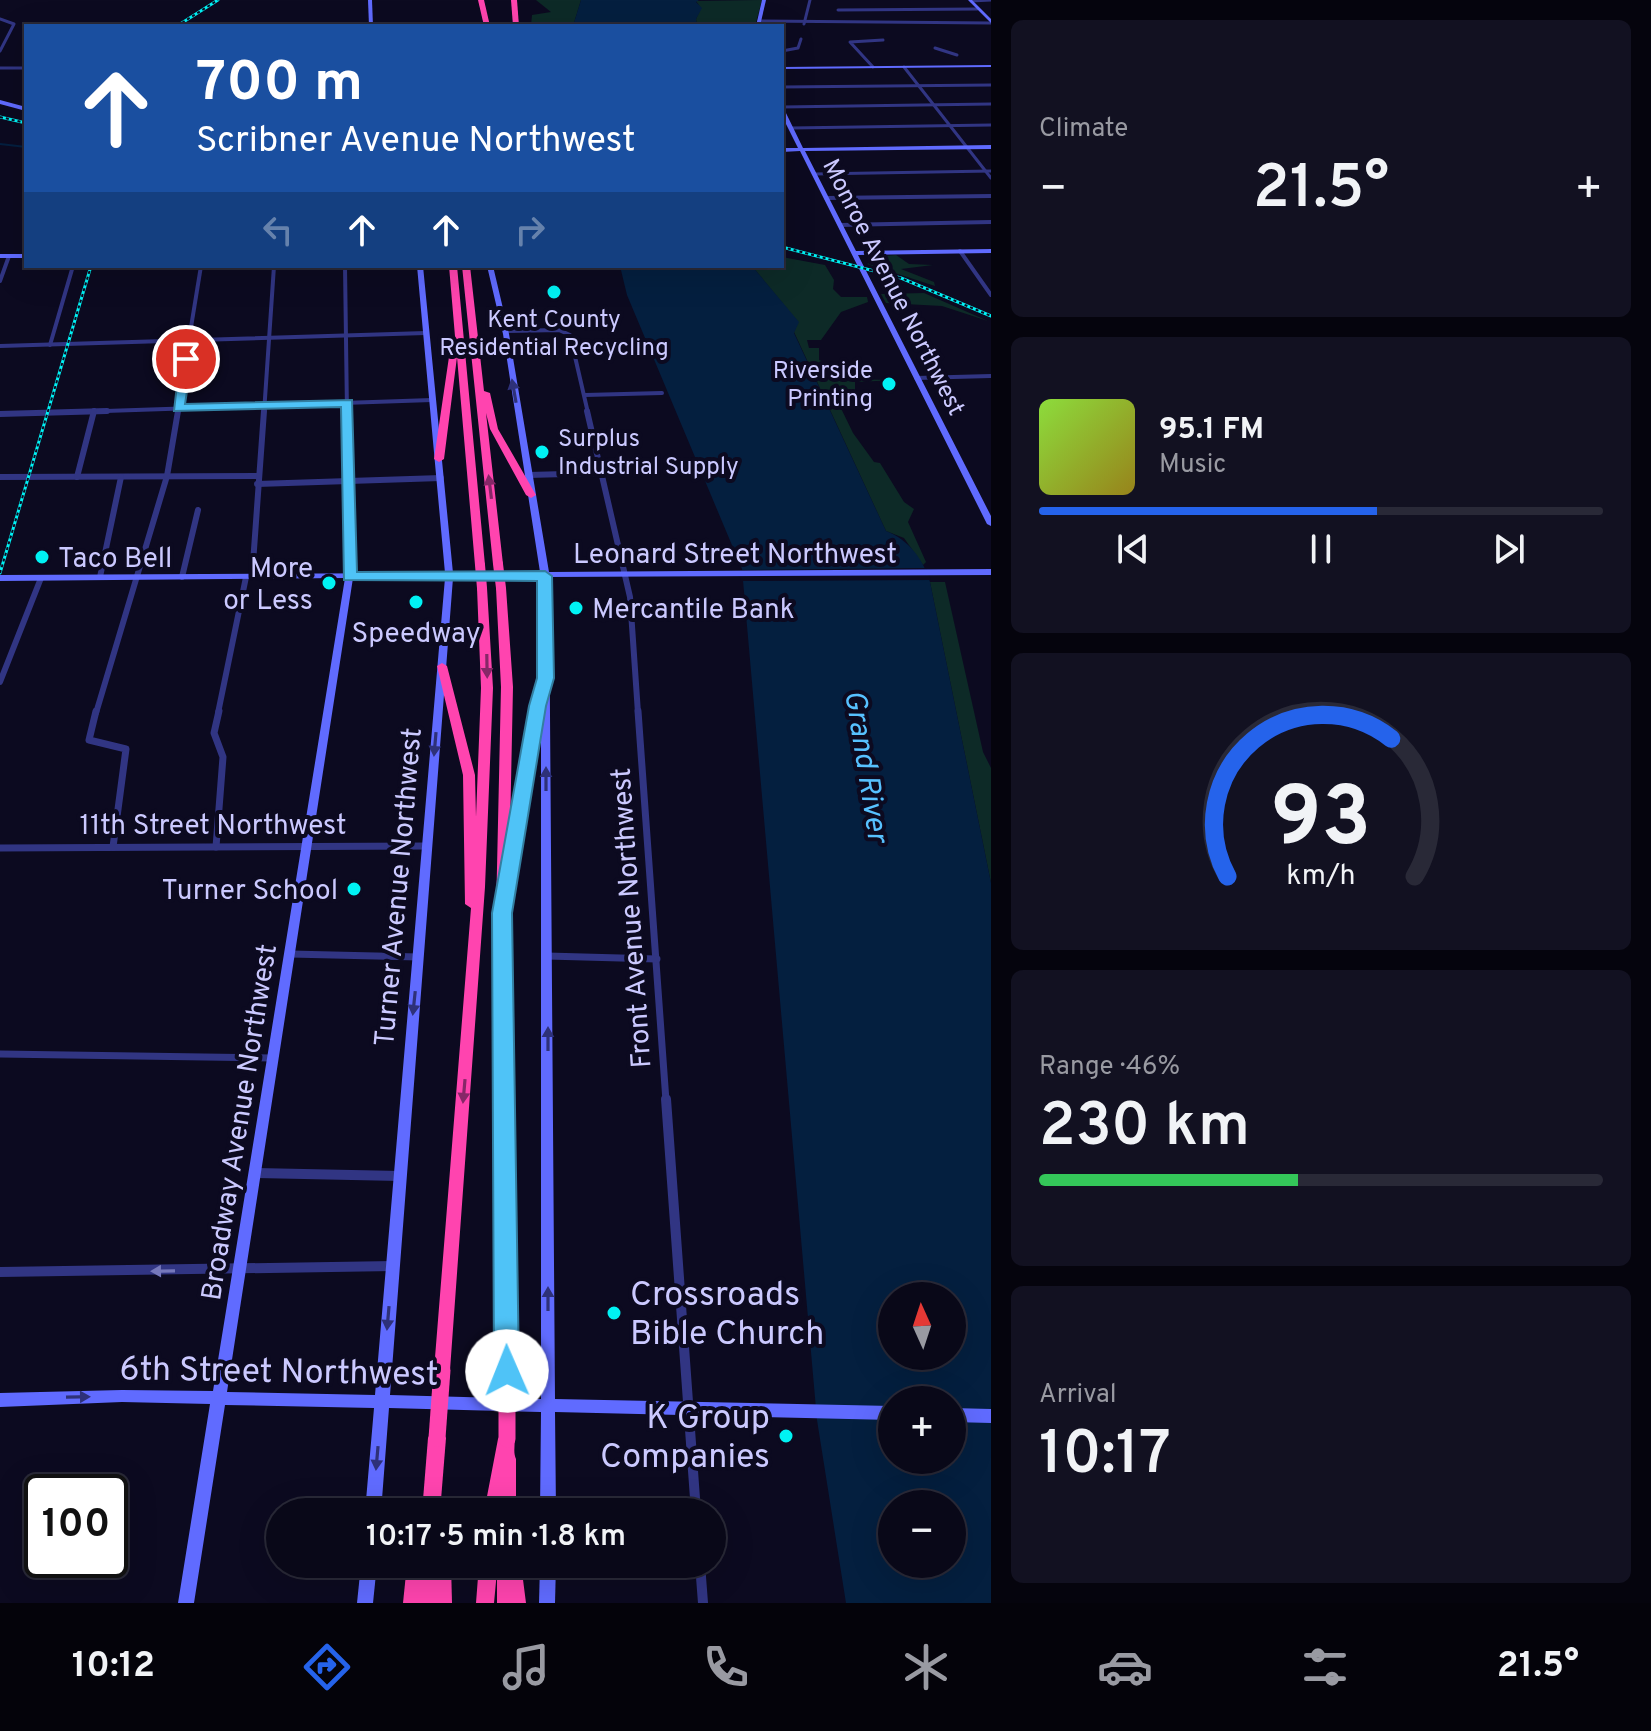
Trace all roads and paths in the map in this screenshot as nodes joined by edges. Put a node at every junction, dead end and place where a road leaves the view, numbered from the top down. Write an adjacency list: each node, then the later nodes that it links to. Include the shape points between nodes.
1 (370, 0): 12 (street)
2 (480, 0): 13 (highway); 14 (highway)
3 (514, 0): 15 (highway)
4 (764, 0): 16 (street)
5 (810, 0): 17 (street)
6 (971, 0): 7 (street); 8 (street)
7 (991, 0)
8 (977, 9): 9 (street); 11 (street)
9 (838, 10)
10 (0, 19): 22 (street, via 14,24)
11 (991, 23): 17 (street)
12 (371, 24)
13 (481, 24)
14 (486, 24)
15 (516, 24)
16 (758, 24): 17 (street)
17 (804, 24)
18 (801, 39): 23 (street, via 798,48)
19 (883, 40): 27 (street, via 850,42)
20 (935, 48): 24 (street)
21 (965, 49): 24 (street)
22 (0, 51)
23 (784, 51)
24 (957, 55): 25 (street)
25 (967, 66): 26 (street); 28 (street)
26 (991, 66)
27 (873, 67): 28 (street); 31 (street)
28 (904, 67): 33 (street)
29 (0, 68): 30 (street)
30 (24, 68)
31 (784, 68)
32 (991, 85): 33 (street)
33 (918, 86): 34 (street); 37 (street)
34 (784, 87)
35 (0, 102): 38 (street)
36 (991, 104): 37 (street)
37 (934, 105): 39 (street); 42 (street)
38 (24, 108)
39 (784, 109)
40 (784, 113): 43 (street, Monroe Avenue Northwest)
41 (991, 125): 42 (street)
42 (951, 126): 43 (street); 45 (street)
43 (791, 128): 47 (street, Monroe Avenue Northwest)
44 (991, 147): 45 (street)
45 (967, 148): 47 (street); 48 (street)
46 (784, 150): 47 (street)
47 (802, 150): 49 (street, Monroe Avenue Northwest)
48 (988, 171): 49 (street); 50 (street)
49 (814, 174): 52 (street, Monroe Avenue Northwest)
50 (991, 178)
51 (991, 196): 52 (street)
52 (826, 198): 54 (street, Monroe Avenue Northwest)
53 (991, 222): 54 (street)
54 (840, 225): 57 (street, Monroe Avenue Northwest)
55 (960, 251): 56 (street); 57 (street); 70 (street)
56 (991, 251)
57 (853, 253): 81 (street, Monroe Avenue Northwest)
58 (0, 256): 59 (street)
59 (9, 256): 60 (street); 69 (street)
60 (24, 256)
61 (72, 268): 77 (street)
62 (201, 268): 76 (street)
63 (274, 268): 75 (street)
64 (345, 268): 74 (street, Broadway Avenue Northwest)
65 (420, 268): 73 (street, Turner Avenue Northwest)
66 (453, 268): 71 (highway)
67 (466, 268): 79 (highway)
68 (490, 268): 72 (street)
69 (0, 281)
70 (990, 293)
71 (457, 327): 90 (highway); 126 (highway, one-way to 126, bridge, via 487,688)
72 (505, 331): 83 (street, Front Avenue Northwest, via 564,330 570,335); 92 (street, one-way to 72)
73 (426, 333): 74 (street); 84 (street, Turner Avenue Northwest)
74 (347, 335): 75 (street); 85 (street, Broadway Avenue Northwest)
75 (268, 337): 76 (street); 86 (street)
76 (189, 340): 77 (street); 87 (street)
77 (50, 345): 78 (street)
78 (0, 346)
79 (474, 349): 100 (highway, via 494,429); 122 (highway, one-way to 79, bridge, via 507,717 501,588)
80 (991, 376): 81 (street)
81 (916, 378): 102 (street, Monroe Avenue Northwest)
82 (662, 393): 83 (street)
83 (585, 395): 91 (street, Front Avenue Northwest)
84 (432, 400): 85 (street); 90 (street, Turner Avenue Northwest)
85 (347, 403): 86 (street); 99 (street, Broadway Avenue Northwest)
86 (262, 405): 87 (street); 98 (street)
87 (178, 408): 88 (street); 93 (street)
88 (94, 411): 89 (street); 95 (street)
89 (0, 414)
90 (439, 459): 97 (street, Turner Avenue Northwest)
91 (604, 473): 92 (street); 106 (street, Front Avenue Northwest)
92 (528, 475): 100 (street)
93 (167, 476): 96 (street); 98 (street); 108 (street)
94 (0, 477): 95 (street)
95 (77, 477): 96 (street)
96 (121, 477): 107 (street)
97 (441, 478): 99 (street); 104 (street, Turner Avenue Northwest)
98 (257, 480): 99 (street); 110 (street)
99 (349, 481): 111 (street, Broadway Avenue Northwest)
100 (531, 495): 105 (street)
101 (198, 510): 109 (street)
102 (991, 524)
103 (991, 572): 106 (street, Leonard Street Northwest)
104 (449, 576): 105 (street, Leonard Street Northwest); 111 (street, Leonard Street Northwest); 114 (street, Turner Avenue Northwest)
105 (545, 576): 106 (street, Leonard Street Northwest); 115 (street)
106 (628, 576): 127 (street, Front Avenue Northwest)
107 (100, 577): 108 (street, Leonard Street Northwest); 113 (street, Leonard Street Northwest)
108 (138, 577): 109 (street, Leonard Street Northwest); 119 (street, via 89,740 126,749)
109 (182, 577): 110 (street, Leonard Street Northwest)
110 (249, 577): 111 (street, Leonard Street Northwest); 120 (street, via 214,733 223,757)
111 (349, 577): 117 (street, Broadway Avenue Northwest)
112 (0, 578): 113 (street, Leonard Street Northwest)
113 (41, 578): 116 (street)
114 (442, 666): 118 (street, Turner Avenue Northwest, one-way to 118); 126 (highway, via 469,775)
115 (546, 678): 122 (highway); 124 (street, one-way to 115)
116 (0, 682)
117 (306, 846): 118 (street, 11th Street Northwest); 120 (street, 11th Street Northwest); 123 (street, Broadway Avenue Northwest)
118 (427, 846): 125 (street, Turner Avenue Northwest)
119 (113, 847): 120 (street, 11th Street Northwest); 121 (street, 11th Street Northwest)
120 (216, 847)
121 (0, 848)
122 (502, 913): 143 (highway, bridge)
123 (290, 954): 125 (street); 129 (street, Broadway Avenue Northwest)
124 (547, 956): 127 (street); 138 (street, one-way to 124)
125 (419, 957): 131 (street, Turner Avenue Northwest, one-way to 131)
126 (475, 957): 144 (highway, one-way to 144, bridge)
127 (657, 959): 139 (street, Front Avenue Northwest)
128 (0, 1054): 129 (street)
129 (274, 1058): 130 (street, Broadway Avenue Northwest)
130 (256, 1173): 131 (street); 133 (street, Broadway Avenue Northwest)
131 (403, 1176): 132 (street, Turner Avenue Northwest)
132 (396, 1266): 133 (street); 137 (street, Turner Avenue Northwest, one-way to 137)
133 (241, 1270): 134 (street, one-way to 134); 136 (street, Broadway Avenue Northwest)
134 (0, 1272)
135 (0, 1400): 136 (street, 6th Street Northwest, one-way to 136, via 122,1396)
136 (221, 1401): 137 (street, 6th Street Northwest); 161 (street, Broadway Avenue Northwest)
137 (381, 1403): 138 (street, 6th Street Northwest); 145 (street, Turner Avenue Northwest, one-way to 145)
138 (549, 1405): 139 (street, 6th Street Northwest); 150 (street)
139 (689, 1408): 140 (street, 6th Street Northwest); 151 (street, Front Avenue Northwest)
140 (878, 1412)
141 (966, 1415): 142 (street)
142 (991, 1416)
143 (507, 1439): 148 (highway); 149 (highway)
144 (437, 1441): 146 (highway); 147 (highway)
145 (374, 1498)
146 (431, 1498)
147 (439, 1498)
148 (496, 1498)
149 (507, 1498)
150 (548, 1498)
151 (695, 1498)
152 (368, 1578): 162 (street)
153 (415, 1578): 163 (highway)
154 (427, 1578): 164 (highway)
155 (442, 1578): 165 (highway)
156 (487, 1578): 166 (highway)
157 (508, 1578): 167 (highway)
158 (512, 1578): 168 (highway)
159 (548, 1578): 169 (street)
160 (701, 1578): 170 (street)
161 (186, 1603)
162 (365, 1603)
163 (412, 1603)
164 (426, 1603)
165 (443, 1603)
166 (485, 1603)
167 (506, 1603)
168 (517, 1603)
169 (547, 1603)
170 (703, 1603)

